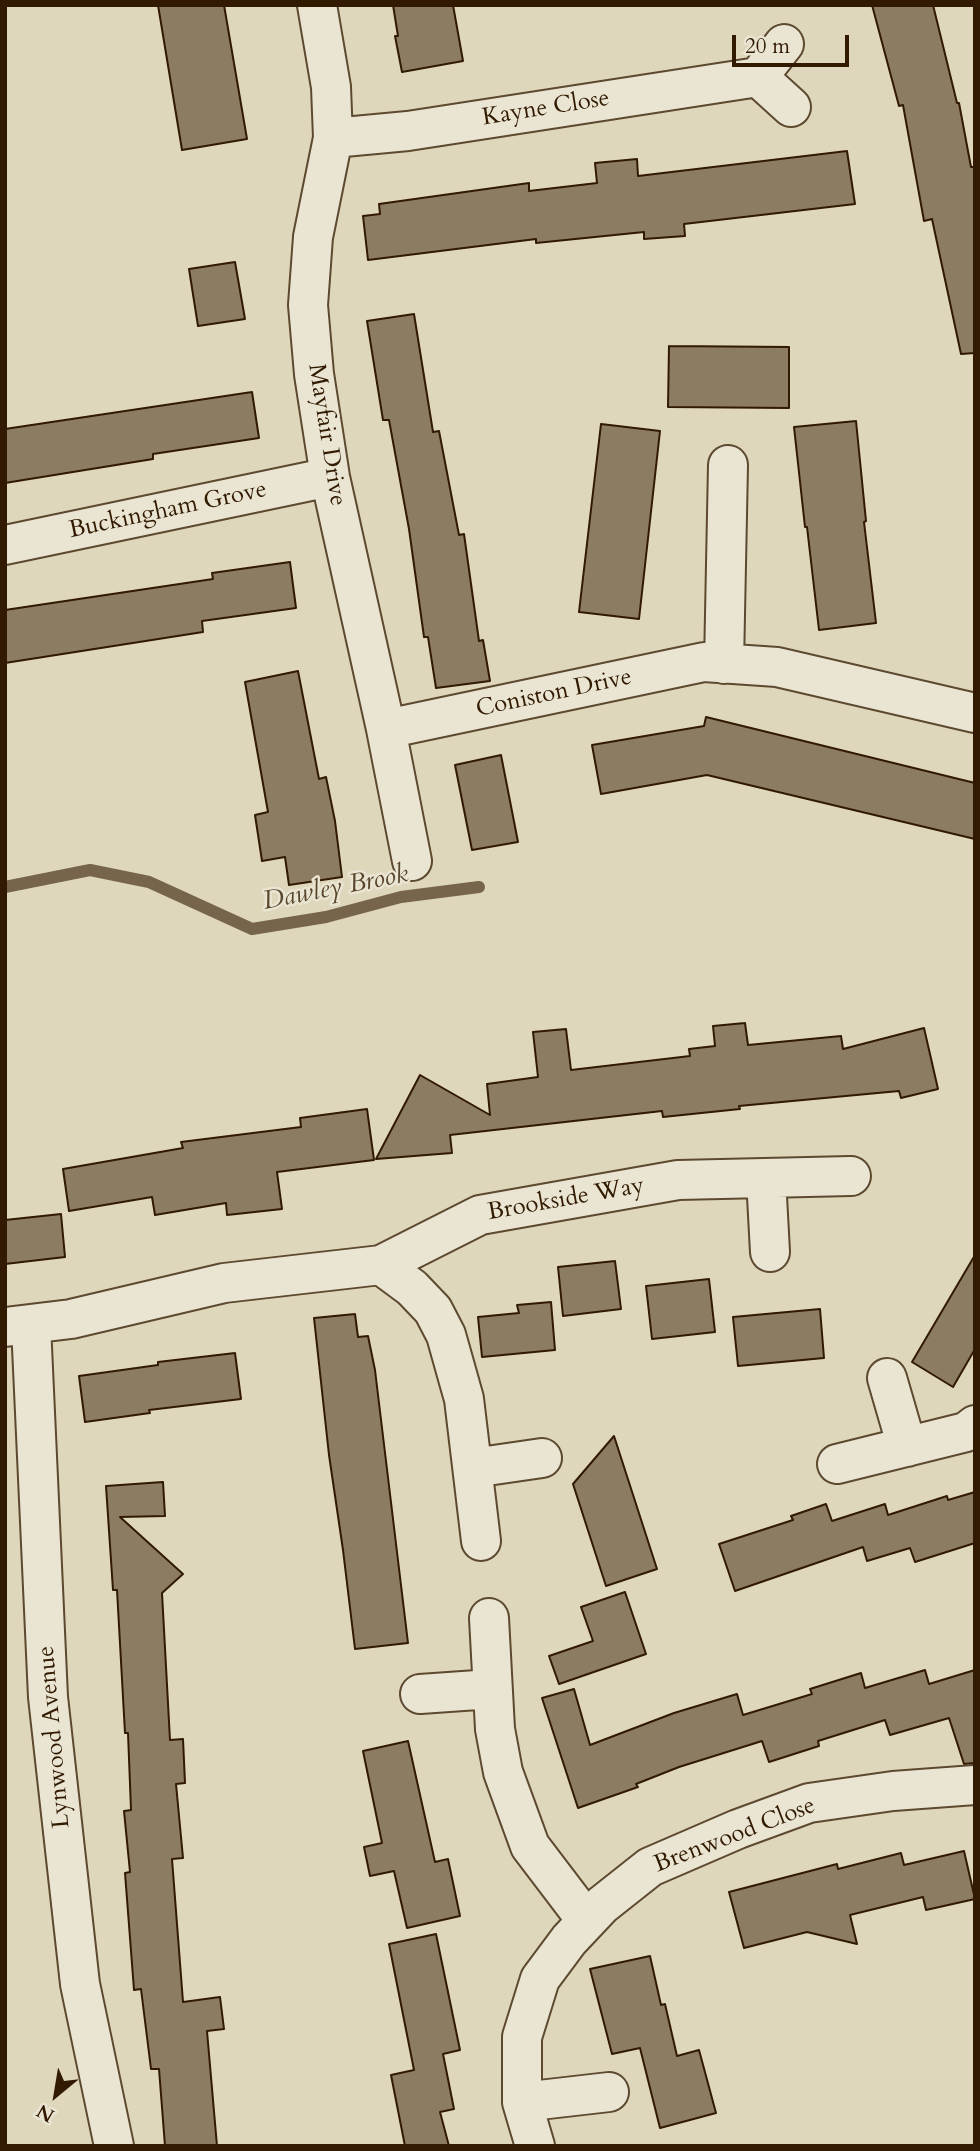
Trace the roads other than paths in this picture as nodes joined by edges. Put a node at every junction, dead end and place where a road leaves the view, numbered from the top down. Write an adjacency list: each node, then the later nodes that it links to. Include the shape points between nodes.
1 (317, 5): 5 (street, Mayfair Drive, via 331,87)
2 (784, 44): 3 (street)
3 (758, 77): 4 (street); 5 (street, Kayne Close, via 408,131)
4 (791, 107)
5 (333, 138): 7 (street, Mayfair Drive, via 313,237 308,305)
6 (728, 465): 9 (street)
7 (330, 477): 8 (street, Buckingham Grove); 11 (street, Mayfair Drive)
8 (5, 545)
9 (723, 664): 10 (street, Coniston Drive, via 777,667); 11 (street, Coniston Drive, via 704,662)
10 (975, 713)
11 (386, 729): 12 (street, Mayfair Drive)
12 (412, 860)
13 (851, 1176): 14 (street, Brookside Way)
14 (766, 1178): 15 (street); 16 (street, Brookside Way, via 678,1180 480,1215)
15 (770, 1252)
16 (381, 1265): 17 (street, Brookside Way, via 224,1283 71,1319); 23 (street, via 412,1287 433,1310 446,1335 464,1399)
17 (18, 1326): 32 (street, Lynwood Avenue, via 48,1697 80,1984)
18 (887, 1378): 20 (street)
19 (975, 1425): 20 (street, via 966,1432)
20 (906, 1447): 22 (street)
21 (542, 1458): 23 (street)
22 (837, 1464)
23 (473, 1468): 24 (street)
24 (481, 1541)
25 (489, 1618): 26 (street)
26 (492, 1689): 27 (street); 29 (street, via 503,1772 530,1846)
27 (420, 1694)
28 (975, 1784): 29 (street, Brenwood Close, via 809,1803 650,1867)
29 (587, 1921): 31 (street, Brenwood Close, via 540,1979 522,2037)
30 (609, 2092): 31 (street)
31 (522, 2102): 33 (street, Brenwood Close)
32 (114, 2146)
33 (535, 2146)

